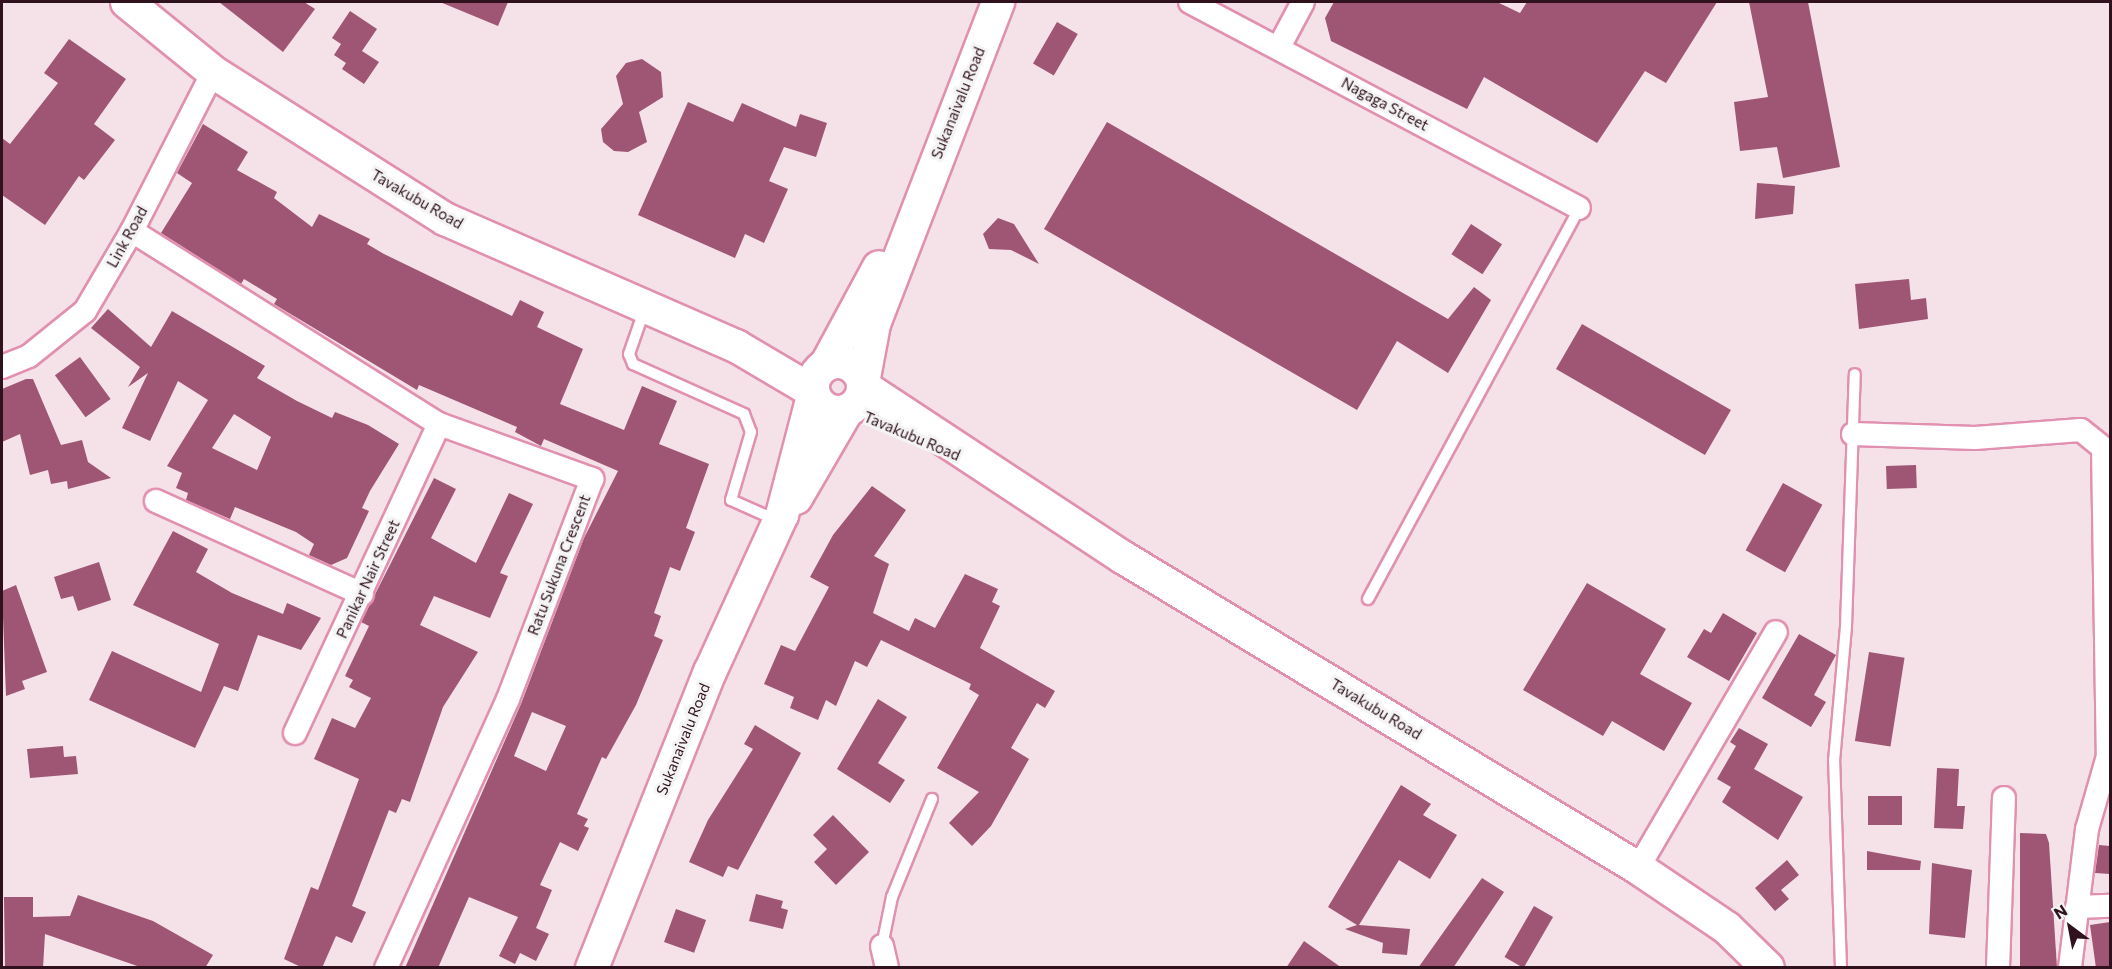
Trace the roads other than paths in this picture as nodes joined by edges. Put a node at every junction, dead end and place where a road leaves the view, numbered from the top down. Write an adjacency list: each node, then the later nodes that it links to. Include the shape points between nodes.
1 (126, 2): 6 (main road, Tavakubu Road)
2 (998, 2): 7 (main road, Sukanaivalu Road)
3 (1190, 2): 5 (street, Nagaga Street)
4 (1303, 2): 5 (street)
5 (1279, 47): 8 (street, Nagaga Street)
6 (213, 72): 9 (street, Link Road); 10 (main road, Tavakubu Road, via 445,219)
7 (918, 205): 13 (main road, Sukanaivalu Road); 14 (main road, Sukanaivalu Road, via 874,324)
8 (1579, 208): 20 (lane)
9 (132, 231): 11 (street, Link Road, via 85,311 29,356); 15 (street, Ratu Sukuna Crescent)
10 (646, 305): 13 (main road, Tavakubu Road); 18 (lane, via 629,354 633,364 744,414 751,432 731,500)
11 (2, 367)
12 (1855, 374): 16 (lane)
13 (819, 380): 14 (main road, via 826,411); 14 (main road, Tavakubu Road, via 845,363); 18 (main road, Sukanaivalu Road)
14 (856, 398): 18 (main road, Sukanaivalu Road); 27 (main road, Tavakubu Road, via 975,462)
15 (439, 424): 19 (street, Panikar Nair Street); 31 (street, Ratu Sukuna Crescent, via 592,479 508,699)
16 (1853, 434): 21 (street, via 1975,438 2073,429 2095,436 2105,455); 35 (lane, via 1834,761)
17 (156, 501): 19 (street)
18 (780, 518): 32 (main road, Sukanaivalu Road, via 710,672)
19 (362, 594): 23 (street, Panikar Nair Street)
20 (1368, 599)
21 (2109, 612): 24 (street)
22 (1776, 632): 27 (street)
23 (295, 733)
24 (2109, 756): 29 (street, via 2087,829)
25 (2004, 798): 36 (street)
26 (932, 799): 30 (lane, via 892,897)
27 (1638, 868): 34 (main road, Tavakubu Road, via 1727,928)
28 (2110, 906): 29 (street)
29 (2077, 907): 37 (street)
30 (882, 946): 33 (street)
31 (386, 968)
32 (592, 968)
33 (887, 968)
34 (1768, 968)
35 (1841, 968)
36 (1998, 968)
37 (2070, 968)

